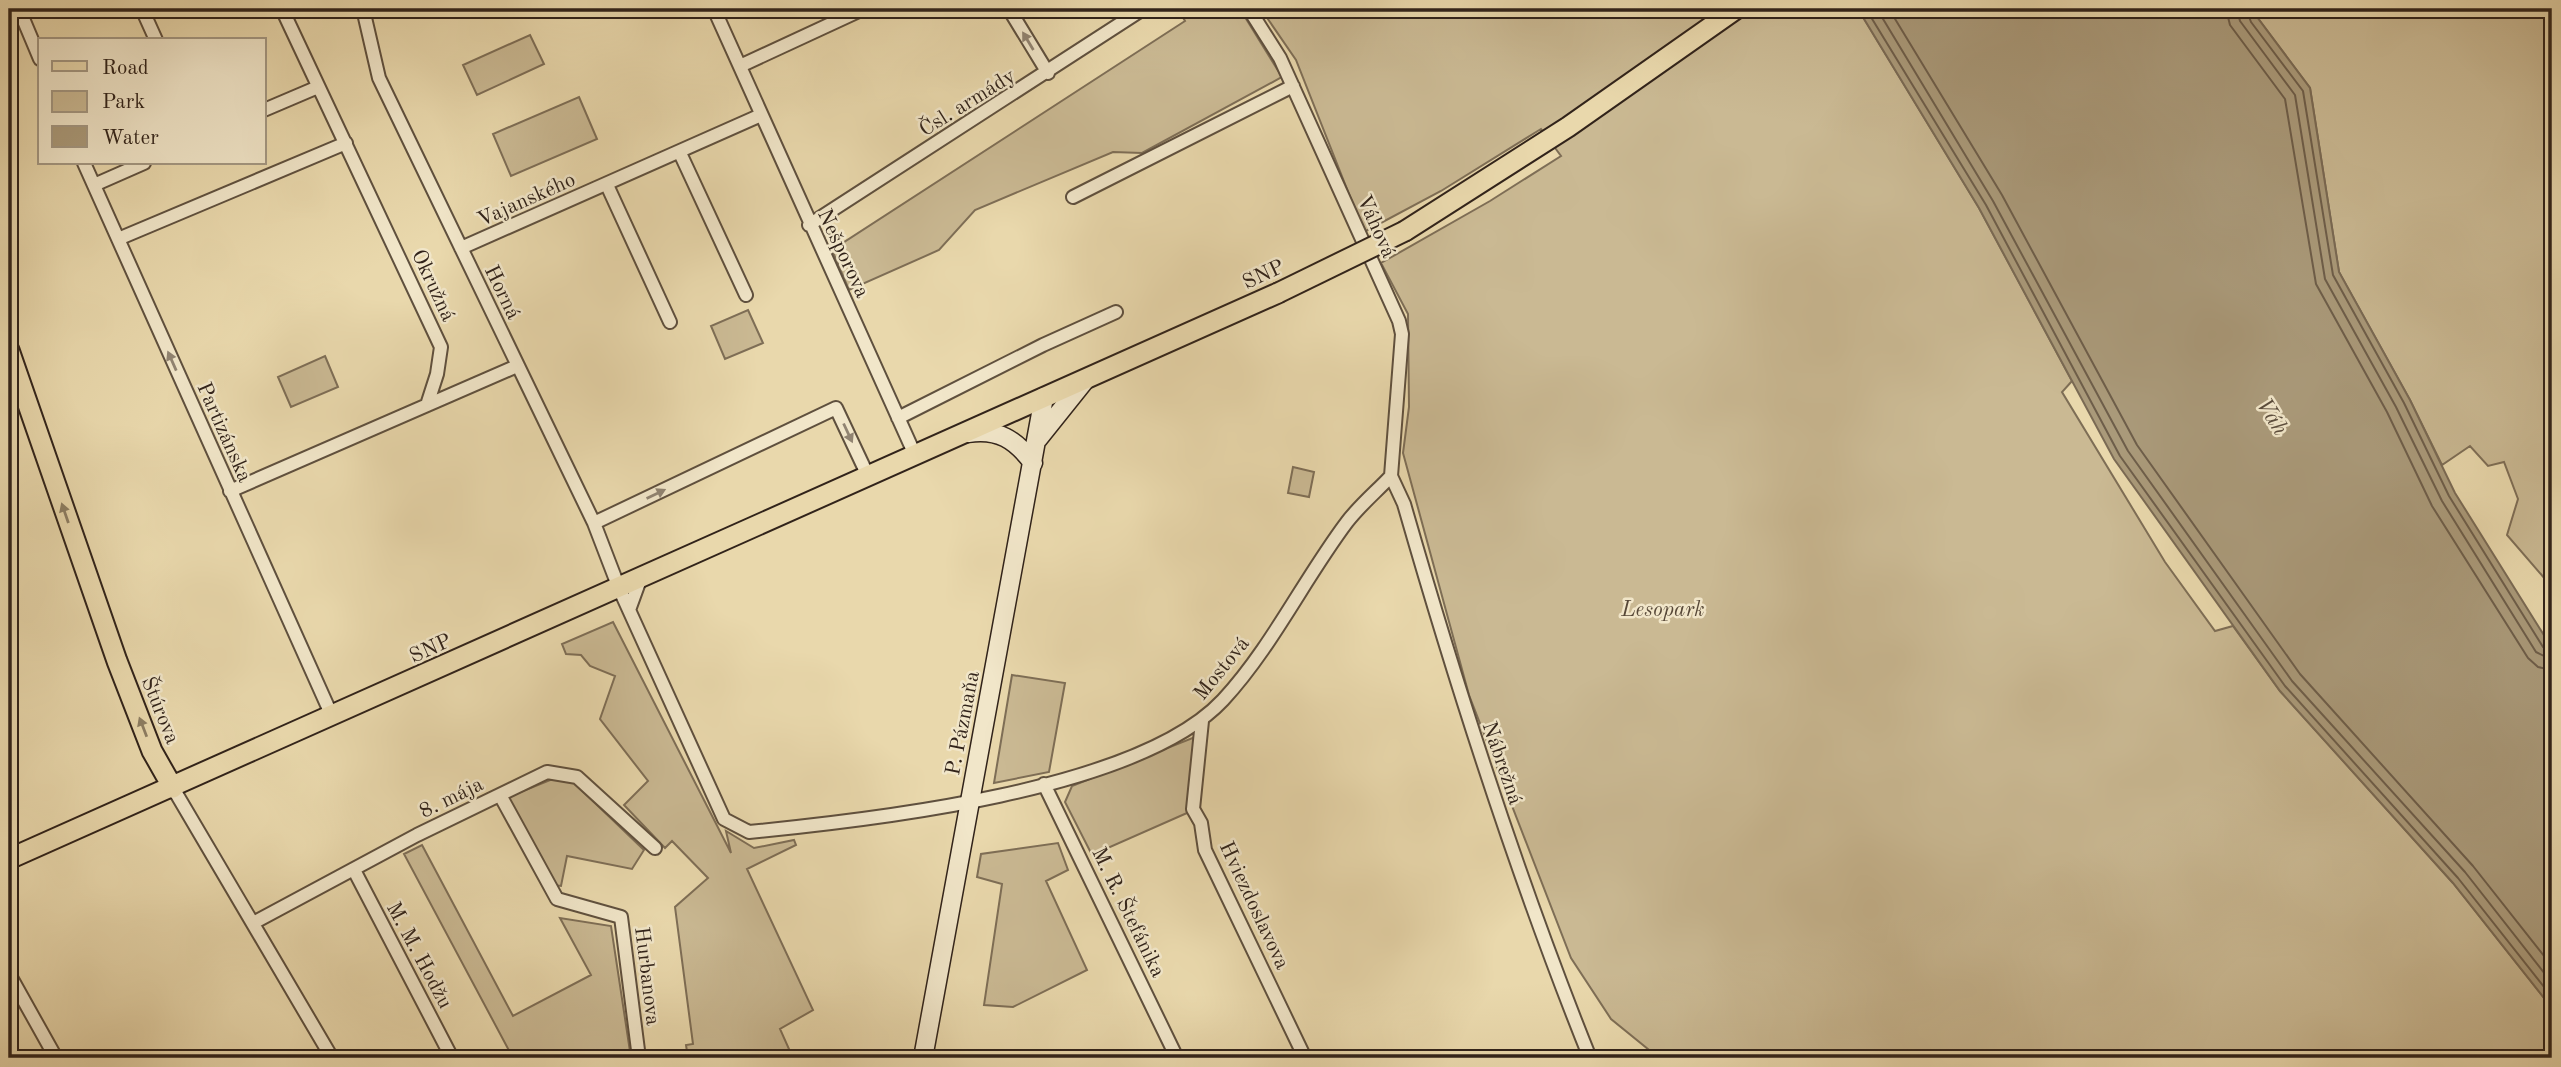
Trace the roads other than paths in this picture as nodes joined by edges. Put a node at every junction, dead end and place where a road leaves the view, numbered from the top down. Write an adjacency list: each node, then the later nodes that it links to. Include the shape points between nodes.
1 (17, 9): 11 (street); 13 (street)
2 (142, 9): 12 (street)
3 (282, 9): 17 (street, Okružná)
4 (363, 9): 29 (street, Horná, via 380,78)
5 (714, 9): 14 (street, Nešporova)
6 (863, 9): 14 (street)
7 (1009, 9): 15 (street, one-way to 7)
8 (1143, 9): 15 (street, Čsl. armády)
9 (1249, 9): 16 (street, Váhová)
10 (1736, 9): 35 (main road, SNP, bridge, via 1653,70 1405,231)
11 (9, 11)
12 (155, 38)
13 (38, 56)
14 (740, 66): 19 (street, Nešporova)
15 (1048, 73): 27 (street, Čsl. armády)
16 (1293, 86): 26 (street); 44 (street, Váhová, via 1399,321 1402,334)
17 (318, 87): 18 (street); 20 (street, Okružná)
18 (266, 109)
19 (761, 115): 21 (street, Vajanského); 27 (street, Nešporova)
20 (346, 142): 28 (street); 37 (street, Okružná, via 441,347)
21 (680, 153): 25 (street, Vajanského); 30 (street)
22 (84, 164): 24 (street, Partizánska)
23 (142, 164): 24 (street)
24 (94, 185): 28 (street, Partizánska)
25 (607, 185): 29 (street, Vajanského); 32 (street, Vajanského)
26 (1073, 197)
27 (809, 225): 38 (street, Nešporova)
28 (118, 239): 45 (street, Partizánska, one-way to 28)
29 (461, 248): 34 (street, Horná)
30 (746, 295)
31 (1116, 312): 38 (street)
32 (670, 321)
33 (9, 350): 53 (main road, Štúrova, one-way to 33, via 152,751 117,661)
34 (517, 366): 37 (street); 46 (street, Horná)
35 (1086, 379): 36 (main road, SNP); 40 (main road)
36 (1045, 397): 39 (main road, SNP); 40 (main road, P. Pázmaňa)
37 (427, 405): 45 (street)
38 (898, 418): 41 (street, Nešporova)
39 (957, 435): 41 (main road, SNP); 42 (main road, via 980,431 1012,439)
40 (1036, 442): 42 (main road, P. Pázmaňa)
41 (915, 454): 43 (main road, SNP)
42 (1032, 463): 55 (main road, P. Pázmaňa)
43 (868, 476): 46 (street, one-way to 43, via 836,408); 47 (main road, SNP)
44 (1391, 476): 51 (street, Mostová, via 1348,520 1249,669); 68 (street, Nábrežná, via 1525,889)
45 (230, 491): 50 (street, Partizánska)
46 (594, 523): 48 (street, Horná)
47 (641, 578): 48 (main road, SNP); 49 (street)
48 (619, 588): 49 (street, Horná); 50 (main road, SNP)
49 (629, 610): 55 (street, Mostová, via 724,819 749,832)
50 (332, 716): 53 (main road, SNP)
51 (1202, 721): 52 (street, Mostová, via 1143,753); 67 (street, Hviezdoslavova, via 1193,809 1201,823 1205,850)
52 (1044, 784): 55 (street, Mostová); 66 (street, M. R. Štefánika)
53 (173, 788): 57 (main road, SNP); 59 (street, Štúrova)
54 (500, 795): 56 (street, 8. mája, via 547,772 577,777); 58 (street, 8. mája); 64 (street, Hurbanova, via 557,899 621,917)
55 (970, 802): 65 (main road, P. Pázmaňa)
56 (655, 848)
57 (9, 859)
58 (354, 870): 59 (street, 8. mája); 63 (street, M. M. Hodžu)
59 (253, 923): 62 (street, Štúrova)
60 (9, 974): 61 (street)
61 (56, 1058)
62 (332, 1058)
63 (452, 1058)
64 (639, 1058)
65 (923, 1058)
66 (1177, 1058)
67 (1305, 1058)
68 (1590, 1058)

